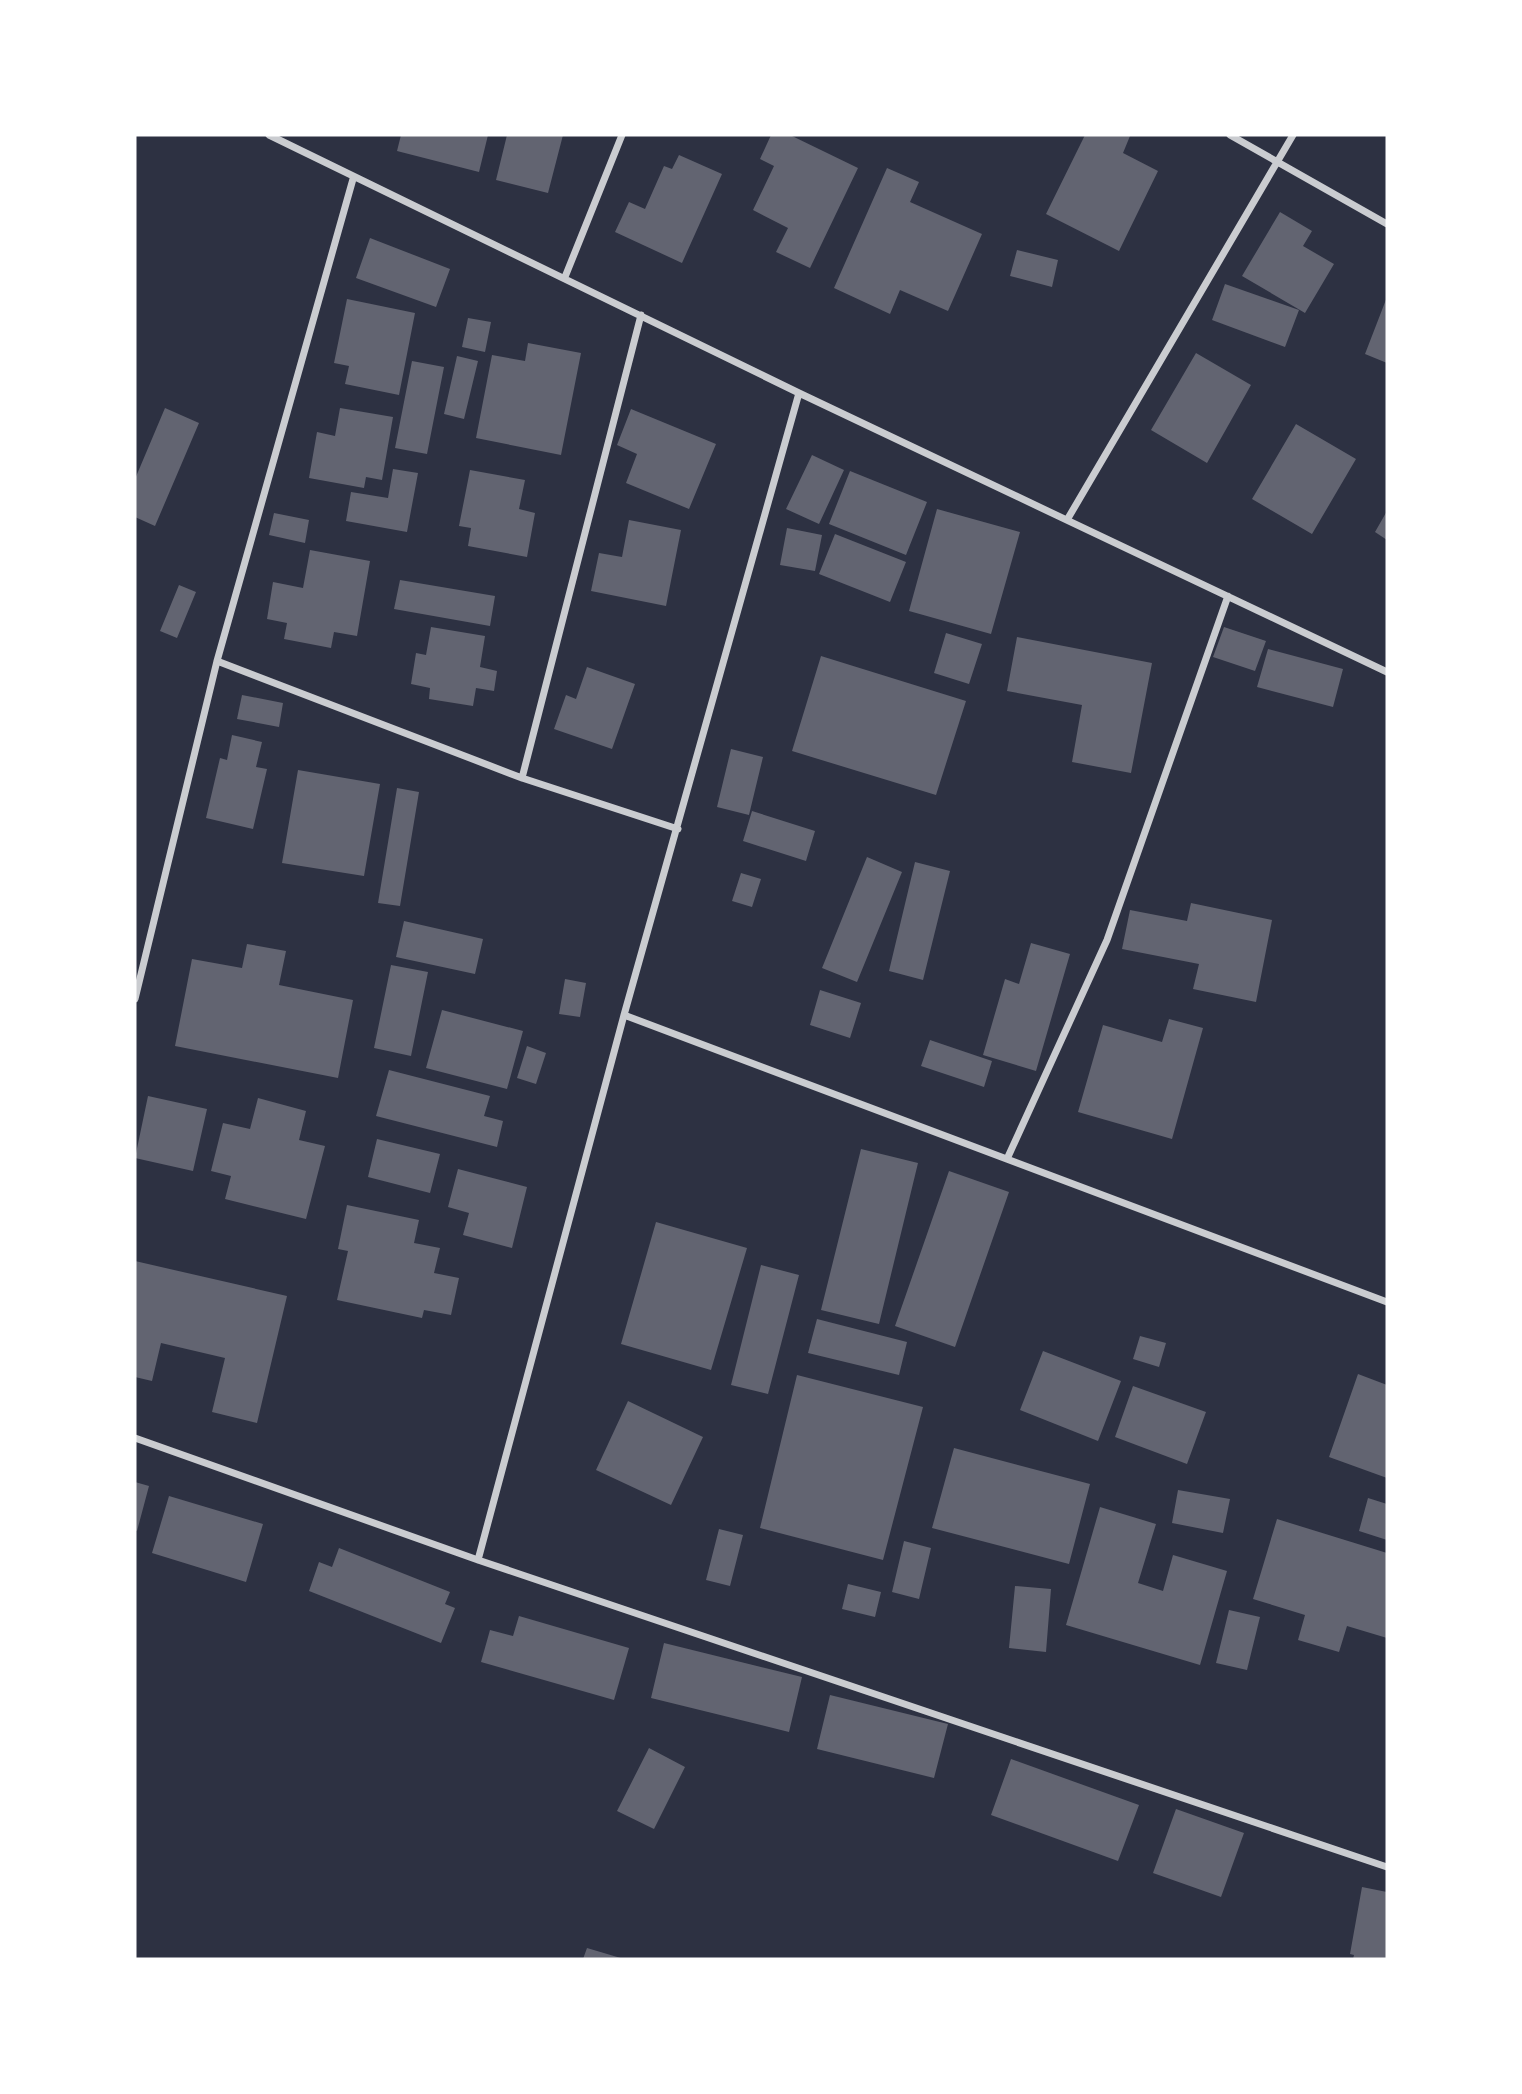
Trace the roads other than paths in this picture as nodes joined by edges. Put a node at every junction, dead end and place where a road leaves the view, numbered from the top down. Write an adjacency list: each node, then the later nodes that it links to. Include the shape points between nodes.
1 (269, 135): 6 (street)
2 (622, 135): 8 (street)
3 (1230, 135): 5 (street)
4 (1293, 135): 5 (street)
5 (1278, 161): 7 (street); 11 (street)
6 (353, 178): 8 (street); 13 (street)
7 (1387, 223)
8 (565, 277): 9 (street)
9 (641, 315): 10 (street); 15 (street)
10 (799, 393): 11 (street); 16 (street)
11 (1067, 520): 12 (street)
12 (1228, 596): 14 (street); 19 (street, via 1107,940)
13 (217, 662): 15 (street); 17 (street)
14 (1387, 672)
15 (522, 778): 16 (street)
16 (678, 829): 18 (street)
17 (135, 999)
18 (624, 1015): 19 (street); 22 (street)
19 (1007, 1159): 20 (street)
20 (1387, 1302)
21 (135, 1438): 22 (street)
22 (478, 1560): 23 (street)
23 (1387, 1867)

